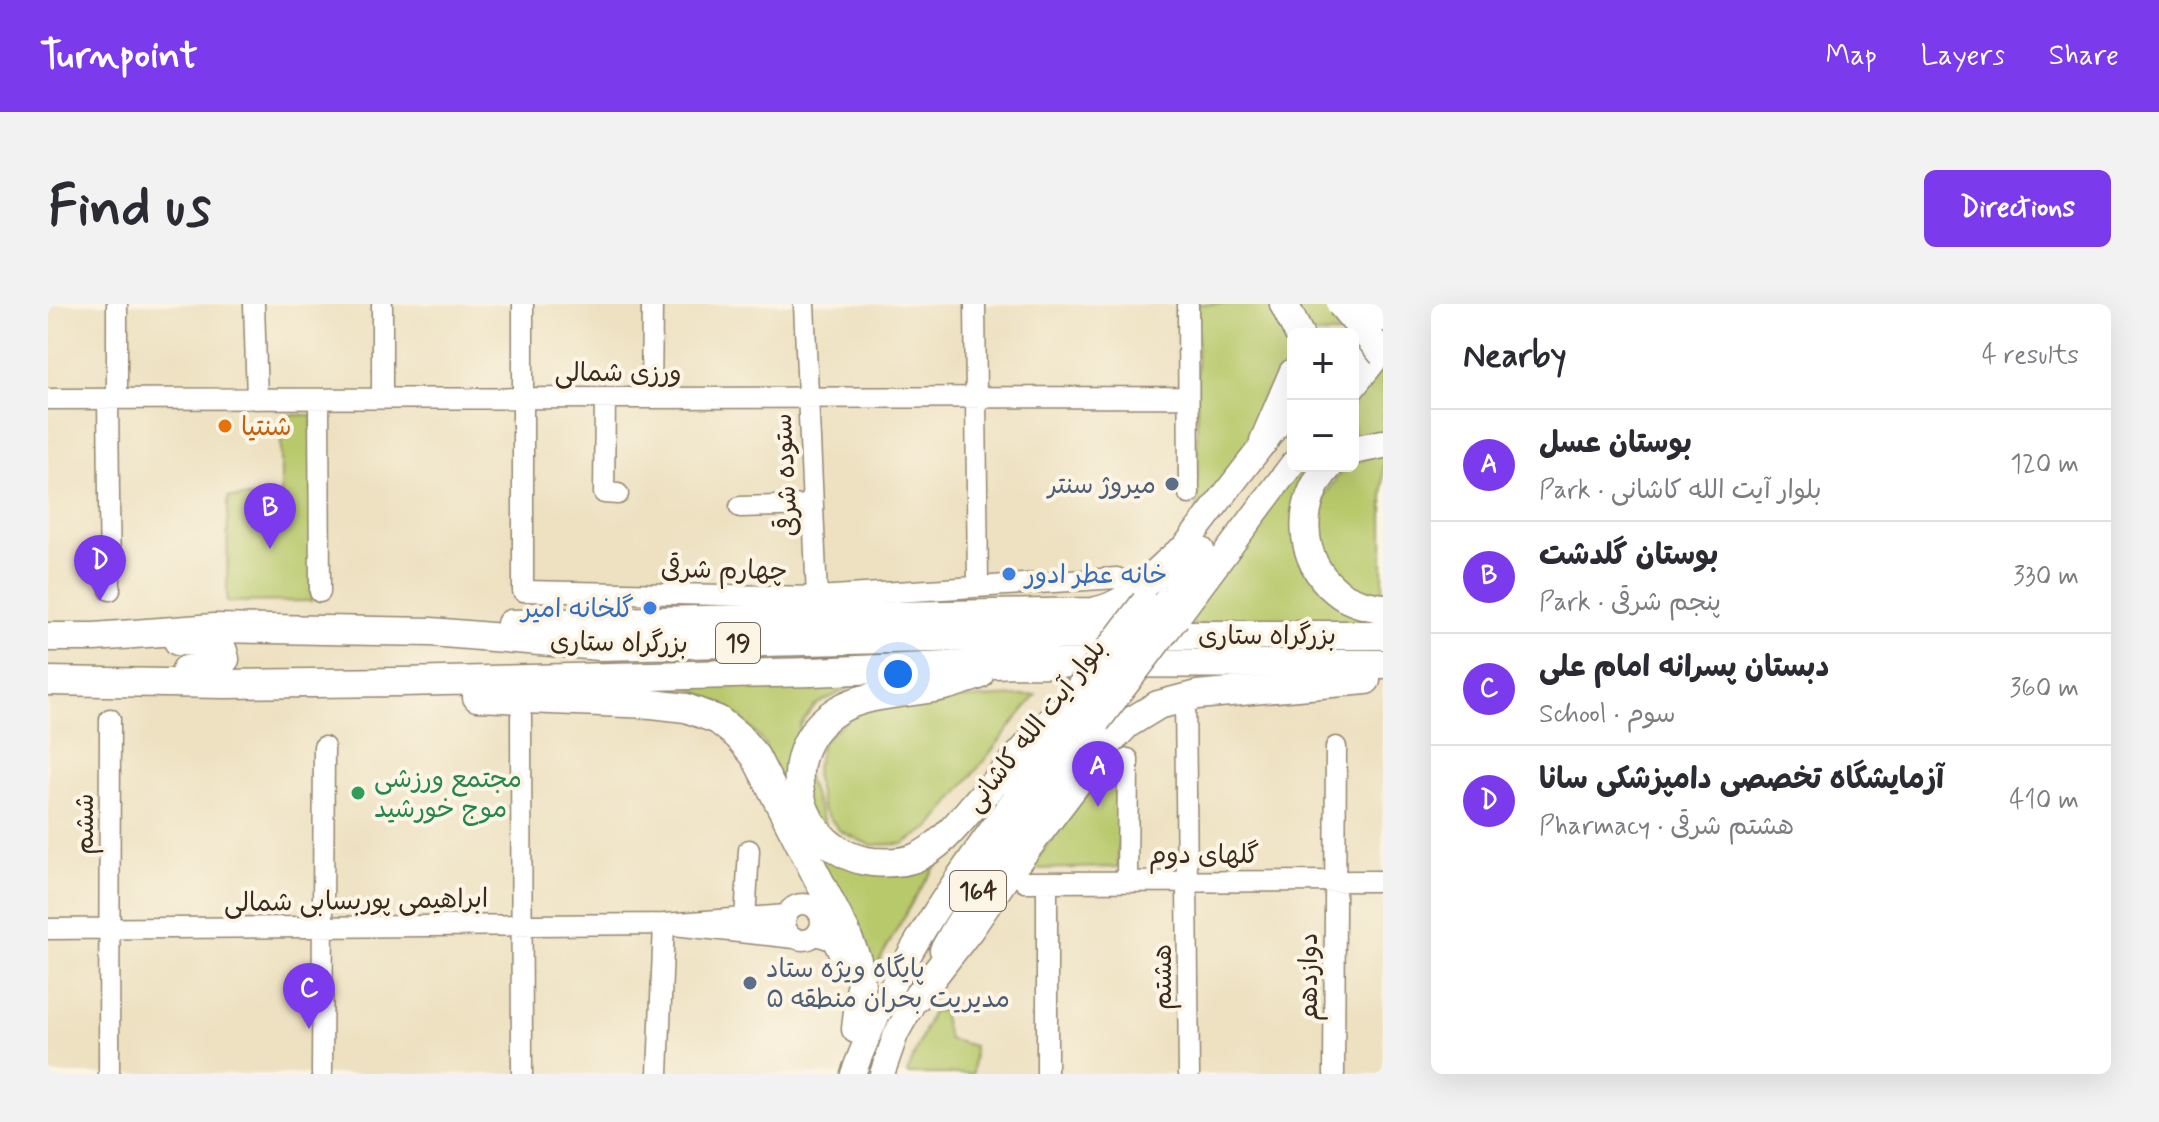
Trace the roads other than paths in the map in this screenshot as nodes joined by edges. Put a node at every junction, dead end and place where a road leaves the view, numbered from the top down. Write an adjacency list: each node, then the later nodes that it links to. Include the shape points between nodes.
1 (117, 304): 27 (street)
2 (254, 304): 28 (street)
3 (382, 304): 20 (street)
4 (523, 304): 21 (street)
5 (652, 304): 23 (street)
6 (804, 304): 24 (street, ستوده شرقی)
7 (975, 304): 25 (street)
8 (1188, 304): 19 (street)
9 (1284, 304): 13 (highway)
10 (1341, 304): 16 (highway, bridge)
11 (1373, 304): 12 (highway, bridge); 14 (main road)
12 (1383, 317): 15 (main road)
13 (1296, 328)
14 (1355, 328)
15 (1359, 347)
16 (1383, 352): 17 (main road)
17 (1359, 381)
18 (1287, 387): 32 (highway)
19 (1187, 397): 25 (street, ورزی شمالی); 38 (street)
20 (382, 398): 21 (street, ورزی شمالی); 29 (street, ورزی شمالی)
21 (523, 398): 22 (street, ورزی شمالی); 46 (street, چهارم شرقی, via 523,591)
22 (605, 398): 23 (street, ورزی شمالی); 37 (street, via 604,493)
23 (651, 398): 24 (street, ورزی شمالی)
24 (806, 398): 25 (street, ورزی شمالی); 39 (street, ستوده شرقی)
25 (974, 398): 43 (street)
26 (48, 399): 27 (street, ورزی شمالی)
27 (113, 399): 28 (street, ورزی شمالی); 44 (street)
28 (257, 399): 29 (street, ورزی شمالی)
29 (319, 399): 45 (street)
30 (1287, 412): 32 (main road)
31 (1287, 438): 48 (main road, بلوار آیت الله کاشانی / 164)
32 (1264, 441): 41 (main road)
33 (1383, 444): 34 (highway)
34 (1359, 449)
35 (1287, 470): 48 (main road, بلوار آیت الله کاشانی / 164)
36 (1325, 472): 47 (highway, via 1310,494 1305,533 1309,551 1336,591)
37 (618, 494)
38 (1189, 494)
39 (812, 505): 40 (street); 46 (street, ستوده شرقی)
40 (740, 507)
41 (1180, 552): 48 (main road); 49 (highway, via 1128,600 1092,612 534,622)
42 (1117, 578): 43 (street, چهارم شرقی)
43 (978, 586): 46 (street, چهارم شرقی)
44 (110, 590)
45 (320, 592)
46 (817, 597)
47 (1383, 608)
48 (1160, 609): 60 (main road, bridge); 60 (main road, بلوار آیت الله کاشانی / 164, bridge)
49 (431, 632): 50 (highway, بزرگراه ستاری / 19, via 600,646 1063,635); 52 (highway, بزرگراه ستاری / 19, via 214,628)
50 (1383, 635)
51 (48, 637): 52 (highway, بزرگراه ستاری / 19)
52 (94, 637): 56 (highway, via 200,642 223,651 225,659 201,671 142,669)
53 (1017, 663): 54 (highway, بزرگراه ستاری / 19); 58 (highway, بزرگراه ستاری / 19); 60 (highway, via 945,686 864,700 838,710 819,726 807,741 800,796 809,821 826,843 855,860 888,863 914,858 941,841)
54 (1383, 664)
55 (1383, 679): 59 (highway)
56 (94, 680): 57 (highway, بزرگراه ستاری / 19); 58 (highway, بزرگراه ستاری / 19)
57 (48, 681)
58 (402, 682): 84 (highway, via 446,696 686,708 718,720 738,736 755,756 857,960 861,985)
59 (1185, 697): 67 (street, هشتم); 83 (highway, via 1158,705 1127,724 1101,751)
60 (1080, 714): 83 (main road, بلوار آیت الله کاشانی / 164); 84 (main road, via 950,861 878,982)
61 (521, 716): 76 (street)
62 (110, 719): 79 (street, ششم)
63 (324, 747): 77 (street)
64 (1336, 747): 68 (street, دوازدهم)
65 (1128, 759): 69 (street)
66 (749, 850): 74 (street)
67 (1188, 879): 68 (street, گلهای دوم); 69 (street, گلهای دوم); 91 (street, هشتم)
68 (1334, 879): 70 (street, گلهای دوم); 92 (street, دوازدهم)
69 (1127, 880): 72 (street, گلهای دوم)
70 (1383, 881)
71 (1025, 882): 72 (street, گلهای دوم)
72 (1047, 882): 90 (street)
73 (787, 915): 74 (street, ابراهیمی پوربسابی شمالی); 80 (street, via 799,905 810,906 821,919); 81 (street, via 786,926)
74 (745, 920): 75 (street, ابراهیمی پوربسابی شمالی)
75 (664, 924): 76 (street, ابراهیمی پوربسابی شمالی); 81 (street, ابراهیمی پوربسابی شمالی); 88 (street)
76 (522, 925): 77 (street, ابراهیمی پوربسابی شمالی); 87 (street)
77 (323, 927): 79 (street, ابراهیمی پوربسابی شمالی); 86 (street)
78 (48, 929): 79 (street, ابراهیمی پوربسابی شمالی)
79 (110, 929): 85 (street, ششم)
80 (816, 935): 81 (street); 82 (street, via 832,940)
81 (795, 938)
82 (840, 955)
83 (917, 997): 89 (main road, بلوار آیت الله کاشانی / 164)
84 (856, 1053)
85 (109, 1074)
86 (322, 1074)
87 (522, 1074)
88 (658, 1074)
89 (882, 1074)
90 (1047, 1074)
91 (1189, 1074)
92 (1334, 1074)

